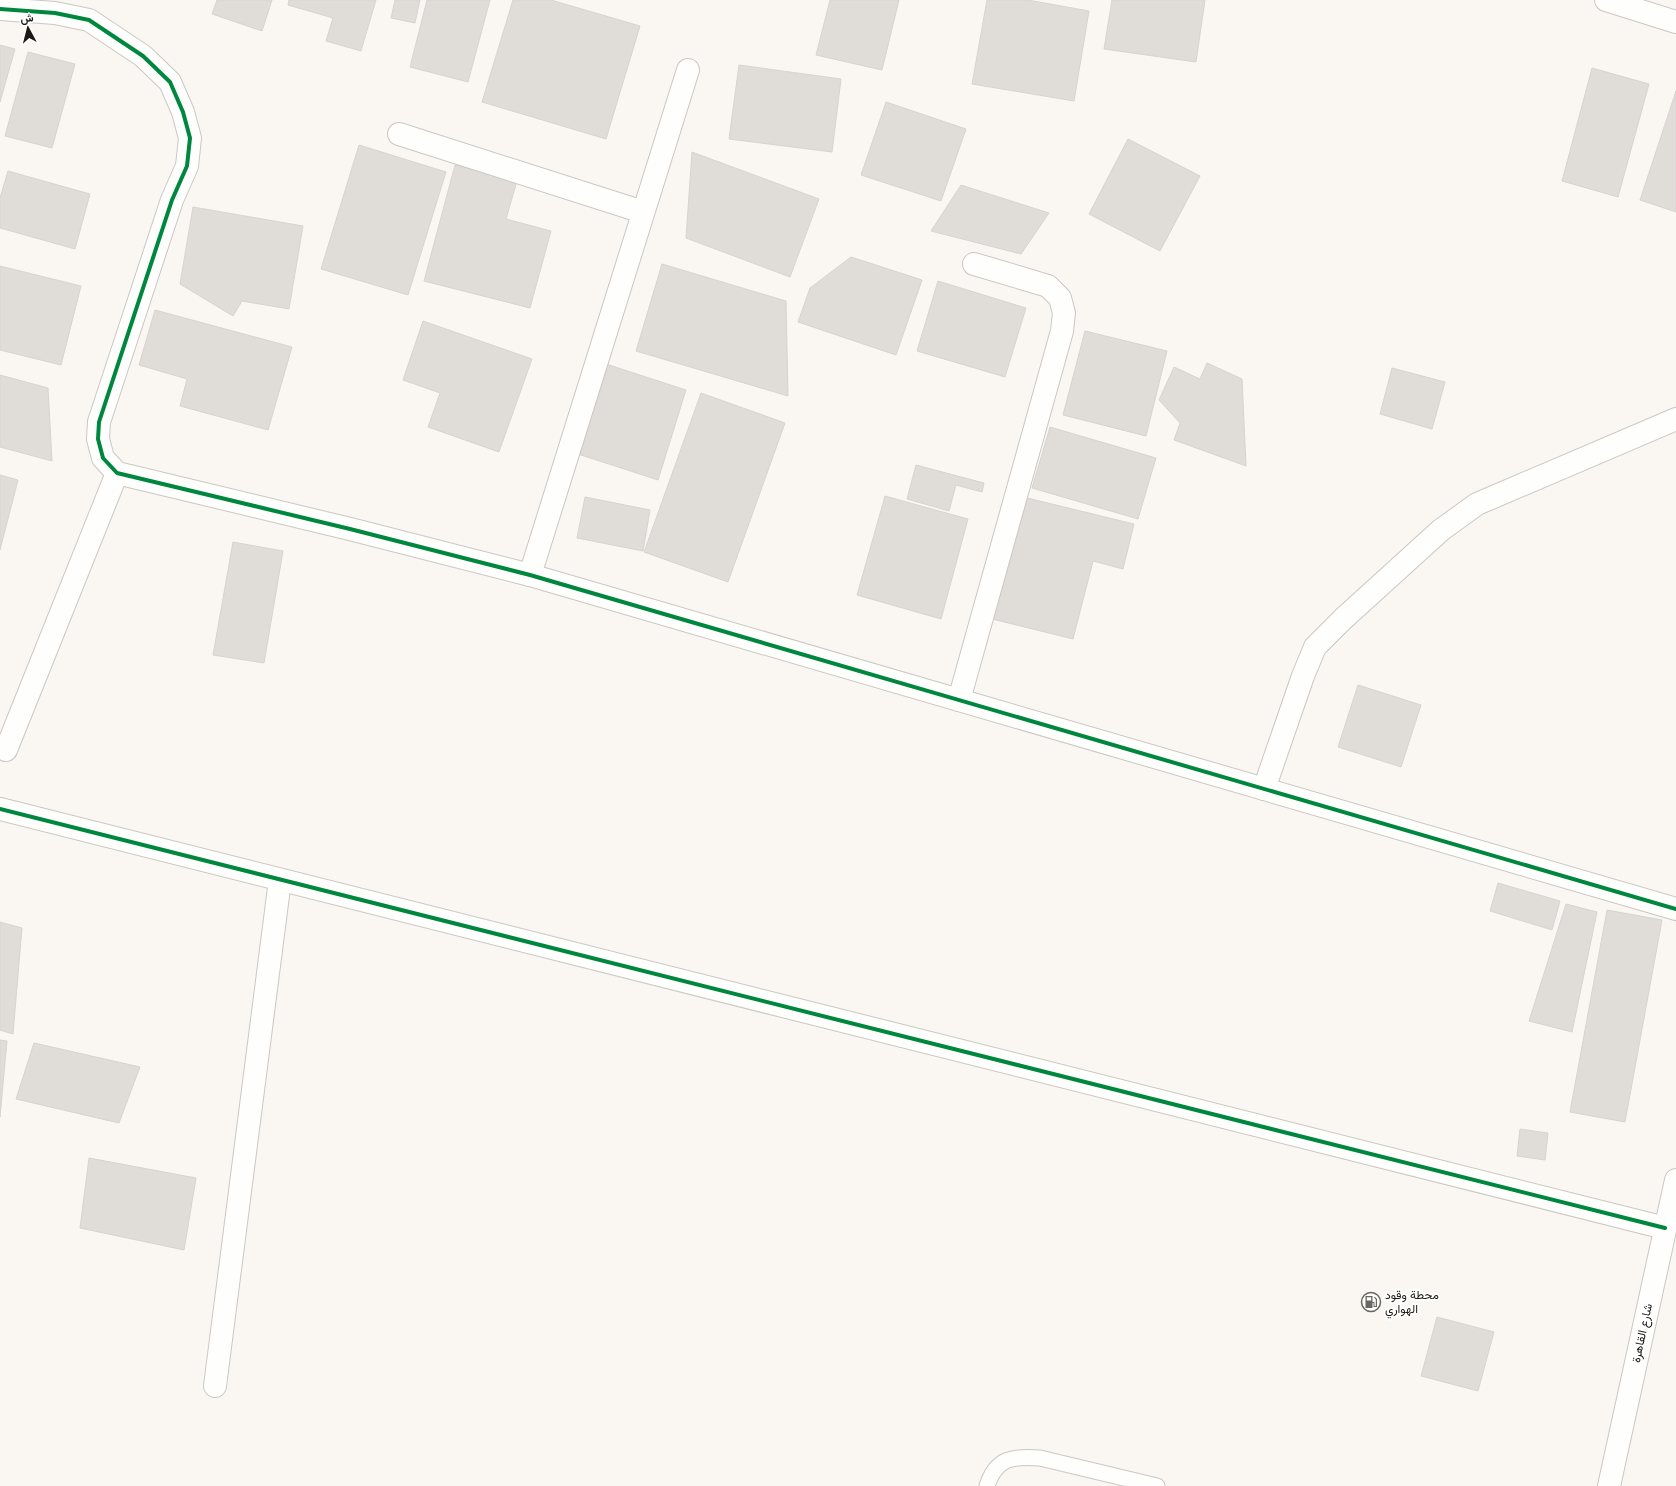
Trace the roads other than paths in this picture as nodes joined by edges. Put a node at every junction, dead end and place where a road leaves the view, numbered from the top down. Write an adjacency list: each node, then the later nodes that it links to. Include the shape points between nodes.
1 (1606, 0): 3 (street)
2 (0, 9): 9 (street, via 55,13 89,20 143,56 170,82 185,118 190,138 187,166 172,200 99,422 98,439 104,458)
3 (1676, 22)
4 (688, 70): 6 (street)
5 (399, 134): 6 (street)
6 (644, 212): 10 (street)
7 (974, 264): 11 (street, via 1048,286 1060,298 1064,313 1062,331)
8 (1676, 419): 13 (street, via 1476,504 1435,535 1315,647)
9 (117, 473): 10 (street); 12 (street)
10 (530, 575): 11 (street)
11 (959, 700): 13 (street)
12 (6, 750)
13 (1264, 789): 16 (street)
14 (0, 809): 15 (street)
15 (280, 880): 18 (street); 19 (street)
16 (1676, 909)
17 (1676, 1180): 18 (street, شارع القاهرة)
18 (1665, 1228): 22 (street, شارع القاهرة)
19 (215, 1386)
20 (987, 1486): 21 (lane, via 996,1467 1007,1459 1022,1457 1040,1458)
21 (1157, 1486)
22 (1609, 1486)

